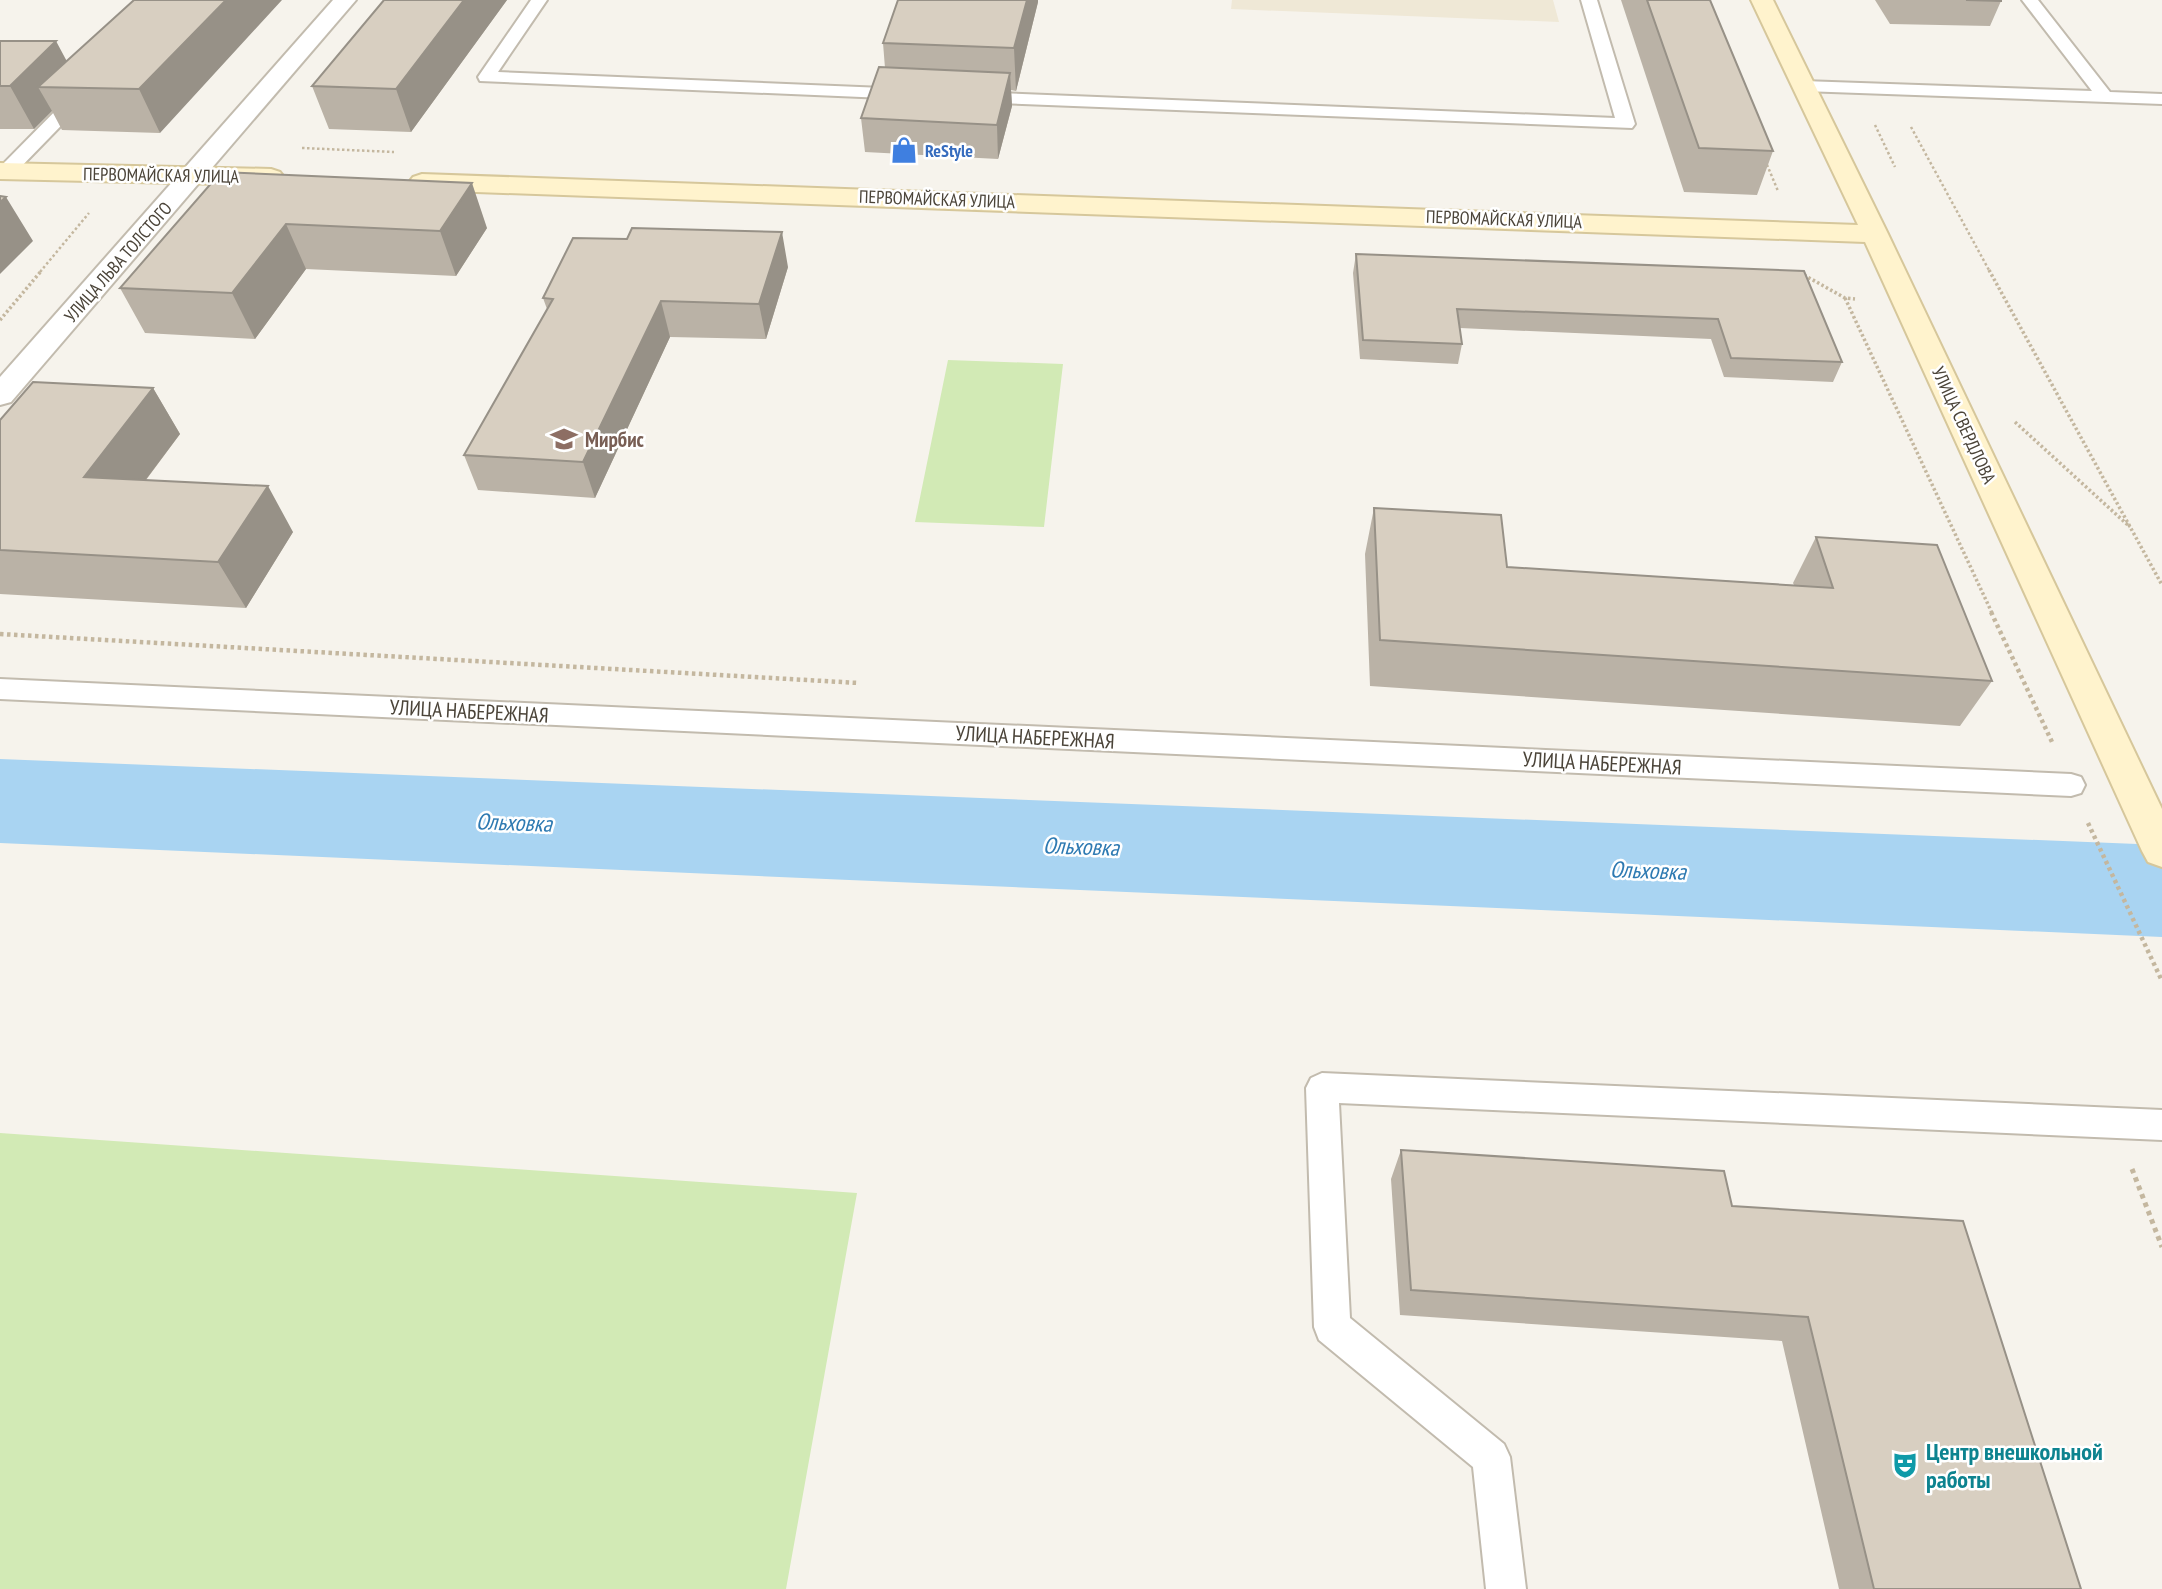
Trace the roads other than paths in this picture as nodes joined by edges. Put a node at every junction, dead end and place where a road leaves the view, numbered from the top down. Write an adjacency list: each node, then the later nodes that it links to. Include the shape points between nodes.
1 (345, 0): 13 (street, УЛИЦА ЛЬВА ТОЛСТОГО)
2 (539, 0): 8 (lane, via 486,77)
3 (1589, 0): 9 (lane, via 1626,124)
4 (1762, 0): 7 (main road, УЛИЦА СВЕРДЛОВА)
5 (2030, 0): 10 (lane)
6 (91, 85): 12 (lane)
7 (1803, 86): 10 (lane); 16 (main road, УЛИЦА СВЕРДЛОВА)
8 (931, 95)
9 (959, 96)
10 (2105, 97): 11 (lane)
11 (2162, 99)
12 (3, 171): 13 (main road, ПЕРВОМАЙСКАЯ УЛИЦА)
13 (193, 175): 14 (main road, ПЕРВОМАЙСКАЯ УЛИЦА); 17 (street, УЛИЦА ЛЬВА ТОЛСТОГО)
14 (296, 178)
15 (404, 181): 16 (main road, ПЕРВОМАЙСКАЯ УЛИЦА)
16 (1875, 234): 20 (main road, УЛИЦА СВЕРДЛОВА)
17 (1, 393)
18 (0, 689): 19 (lane, УЛИЦА НАБЕРЕЖНАЯ)
19 (2070, 785)
20 (2162, 851)
21 (2162, 1125): 22 (lane, via 1322,1088 1332,1327 1491,1457)
22 (1506, 1589)

